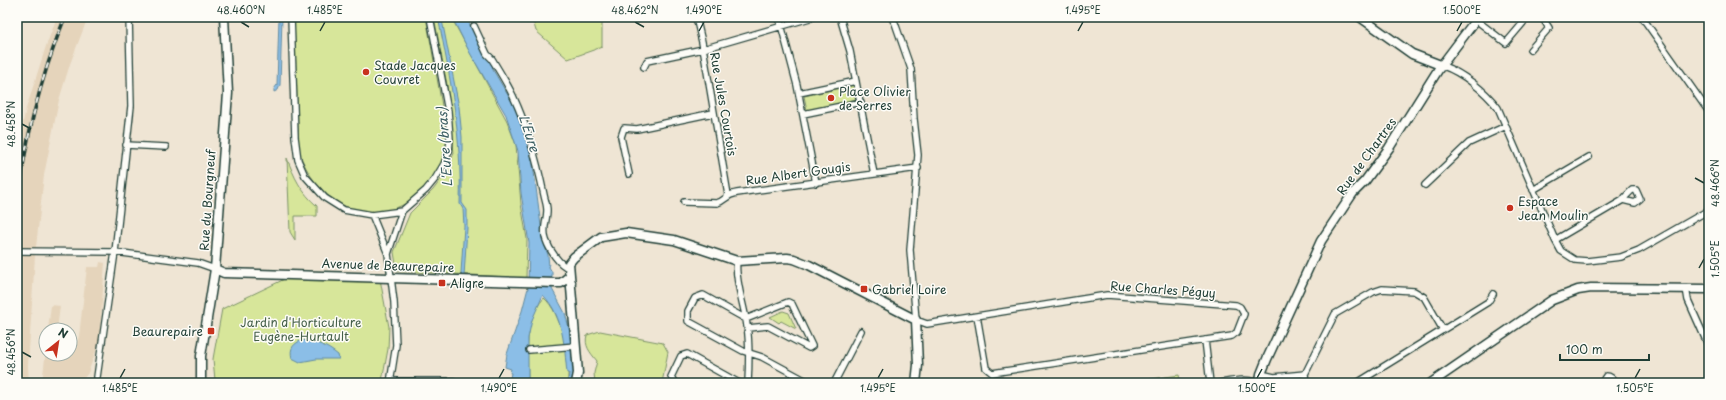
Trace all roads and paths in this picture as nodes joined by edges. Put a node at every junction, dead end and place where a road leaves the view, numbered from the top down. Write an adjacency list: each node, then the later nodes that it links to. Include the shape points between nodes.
1 (129, 17): 28 (street, via 131,106)
2 (224, 17): 49 (street, Rue du Bourgneuf, via 228,93)
3 (291, 17): 42 (street, via 298,160 305,176 325,198 344,210)
4 (430, 17): 41 (street, via 448,111 449,151 436,179)
5 (696, 17): 17 (street, Rue Jules Courtois)
6 (779, 17): 16 (street)
7 (813, 17): 16 (street)
8 (840, 17): 21 (street)
9 (892, 17): 31 (street, via 911,69)
10 (1360, 17): 19 (street, via 1412,54)
11 (1528, 17): 14 (street, via 1506,43)
12 (1542, 17): 18 (street, via 1549,28)
13 (1642, 17): 24 (street)
14 (1477, 18): 19 (street, Rue de Chartres)
15 (474, 26): 48 (street, via 521,114 534,149 547,210 544,230 548,246 562,265)
16 (782, 26): 17 (street); 22 (street)
17 (703, 49): 20 (street, via 647,61); 25 (street, Rue Jules Courtois)
18 (1530, 50)
19 (1443, 66): 27 (street, via 1451,68 1491,99); 66 (street, Rue de Chartres, via 1389,148 1349,199 1321,241)
20 (644, 67)
21 (856, 81): 22 (street); 23 (street)
22 (799, 93): 26 (street)
23 (861, 102): 26 (street); 33 (street)
24 (1709, 112)
25 (713, 113): 32 (street, via 637,129 624,128 621,138); 37 (street, Rue Jules Courtois)
26 (803, 114): 34 (street)
27 (1506, 126): 35 (street, via 1469,143); 36 (street)
28 (126, 145): 29 (street); 45 (street)
29 (166, 147)
30 (1589, 156): 36 (street)
31 (918, 168): 33 (street, Rue Albert Gougis); 57 (street, via 910,250)
32 (629, 174)
33 (874, 174): 34 (street, Rue Albert Gougis)
34 (816, 183): 37 (street, Rue Albert Gougis)
35 (1426, 186)
36 (1533, 190): 43 (street)
37 (728, 195): 39 (street, Rue Albert Gougis, via 716,203)
38 (1623, 200): 43 (street)
39 (684, 202)
40 (1709, 210): 43 (street, via 1622,257 1575,260 1561,251)
41 (402, 211): 42 (street); 46 (street)
42 (372, 215): 46 (street)
43 (1555, 240)
44 (17, 251): 45 (street)
45 (115, 252): 49 (street, via 198,263); 68 (street)
46 (388, 254): 50 (street)
47 (737, 261): 48 (street, via 674,240 618,234 601,237 574,256); 56 (street); 57 (street, via 794,259)
48 (569, 268): 51 (street)
49 (215, 269): 50 (street, Avenue de Beaurepaire, via 224,273); 71 (street, Rue du Bourgneuf, via 203,340)
50 (390, 277): 51 (street, Avenue de Beaurepaire); 70 (street, via 396,346)
51 (565, 282): 62 (street, via 572,300)
52 (1686, 288): 53 (street); 63 (street, via 1688,300); 84 (street, via 1591,288 1567,293 1552,300)
53 (1709, 289)
54 (1493, 294): 59 (street, via 1488,302)
55 (977, 316): 57 (street, Rue Charles Péguy, via 927,324); 61 (street, Rue Charles Péguy, via 986,368 992,373); 61 (street, Rue Charles Péguy, via 1107,295 1240,307 1244,314 1235,335)
56 (746, 319): 58 (street); 58 (street, via 788,302 792,304 812,346 809,348 768,326); 65 (street, via 703,295 695,298 688,311 688,320)
57 (916, 320): 78 (street)
58 (748, 328): 65 (street)
59 (1443, 330): 67 (street, via 1424,297 1414,291 1373,292 1335,314); 83 (street)
60 (861, 331): 77 (street)
61 (1205, 340): 79 (street)
62 (576, 346): 64 (street); 72 (street)
63 (1709, 347)
64 (529, 350)
65 (749, 353): 75 (street); 76 (street, via 762,357)
66 (1261, 374): 67 (street, via 1274,377); 81 (street, Rue de Chartres)
67 (1305, 374): 82 (street)
68 (97, 377)
69 (453, 381): 70 (street)
70 (390, 382)
71 (201, 383)
72 (576, 383)
73 (674, 383): 74 (street, via 671,377 681,356 687,354)
74 (739, 383)
75 (748, 383)
76 (810, 383)
77 (834, 383)
78 (916, 383)
79 (1210, 383)
80 (1220, 383): 81 (street, via 1253,380)
81 (1260, 383)
82 (1306, 383)
83 (1357, 383)
84 (1431, 383)
85 (1604, 383): 86 (street, via 1606,376 1609,376)
86 (1615, 383)

